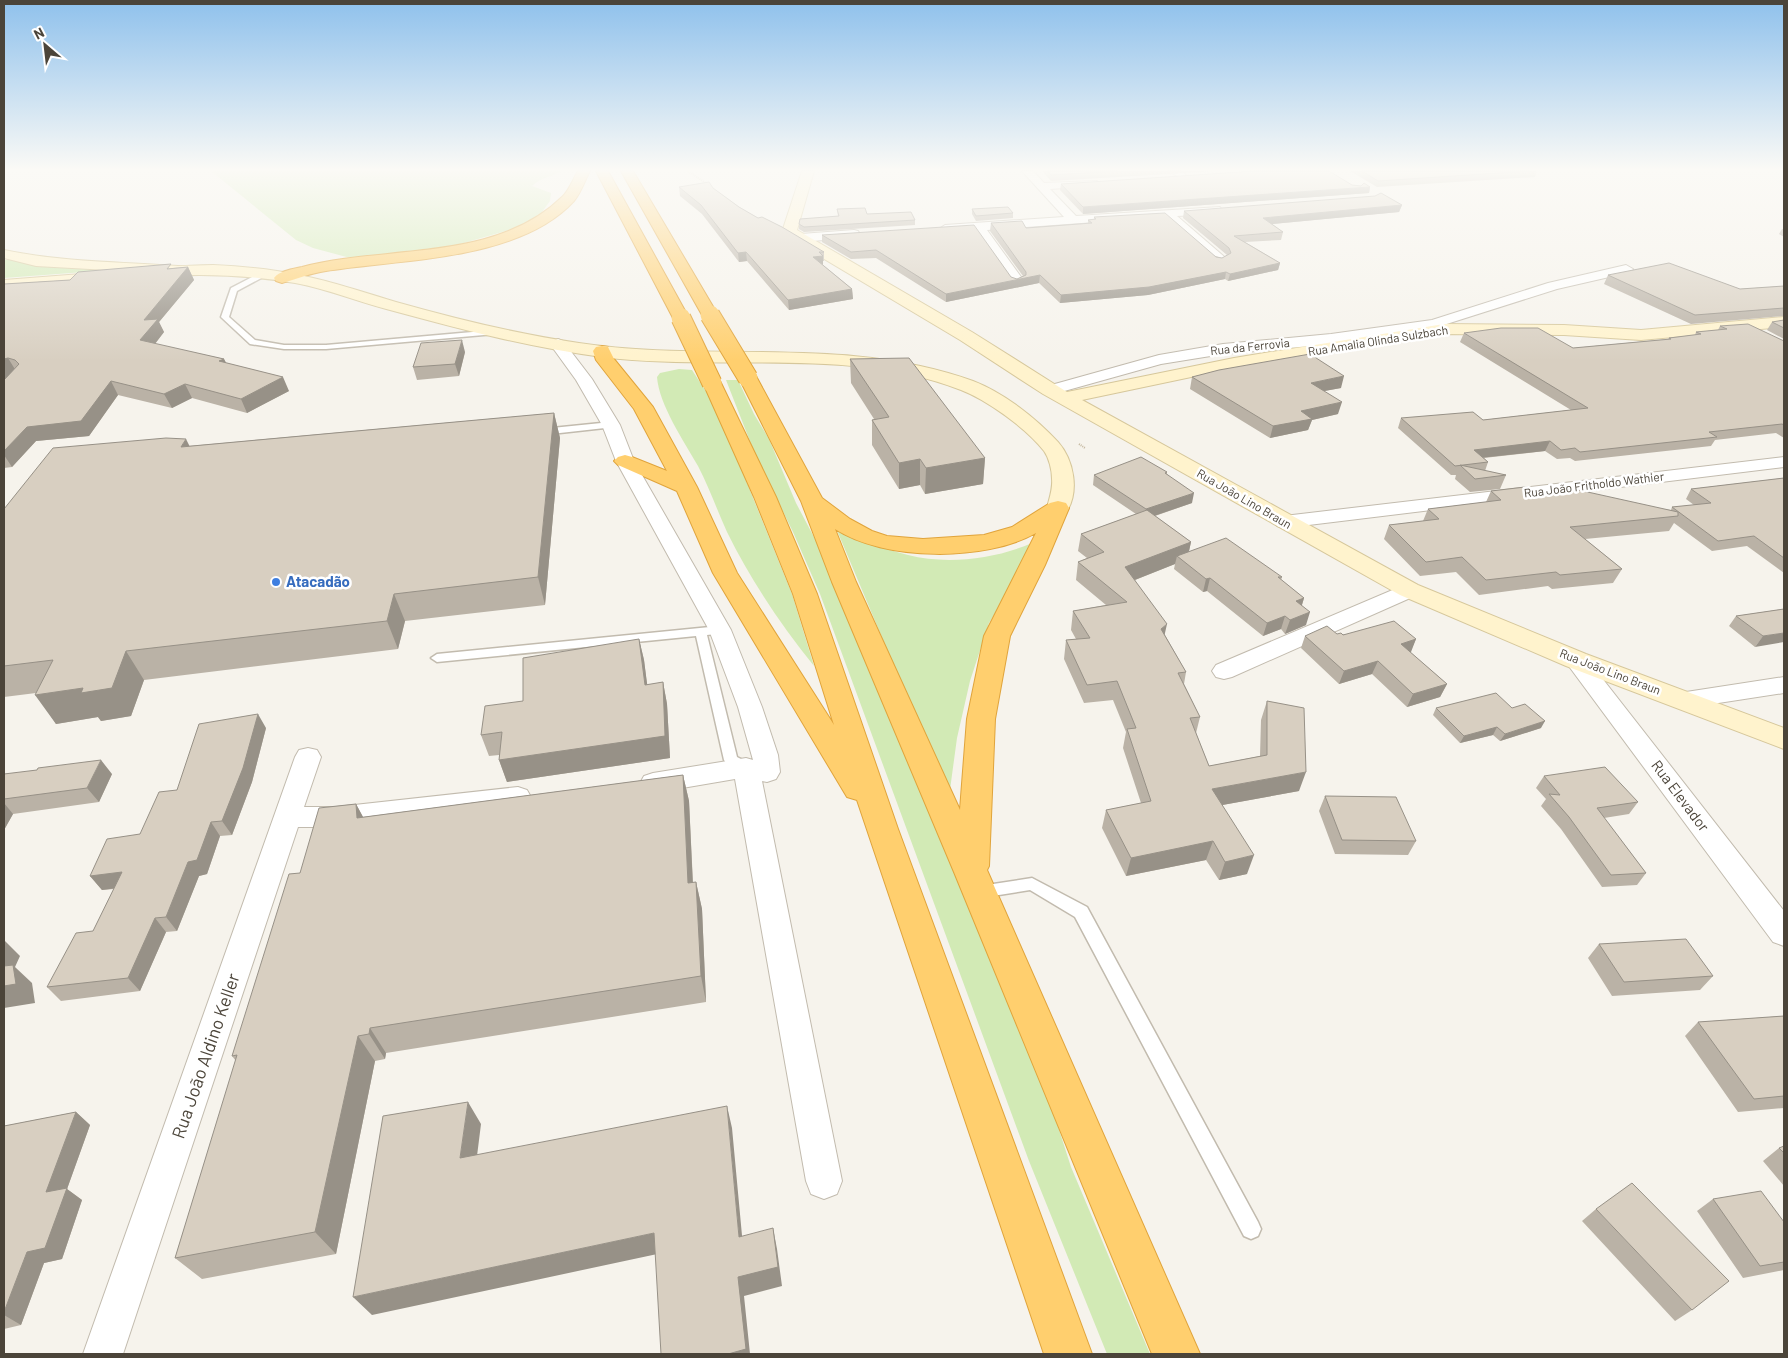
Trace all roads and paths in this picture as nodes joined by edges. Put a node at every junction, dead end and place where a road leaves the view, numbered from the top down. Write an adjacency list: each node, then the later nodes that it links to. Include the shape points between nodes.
1 (508, 234): 12 (highway, via 441,253 336,264)
2 (636, 234): 44 (highway, bridge, via 712,383 805,594)
3 (664, 234): 28 (highway, bridge, via 748,378)
4 (792, 234): 22 (street, Rua João Lino Braun)
5 (984, 234): 13 (street)
6 (1191, 234): 8 (street)
7 (4, 254): 10 (street, via 36,261)
8 (1221, 260)
9 (1626, 269): 17 (street, via 1552,286)
10 (182, 270): 11 (street); 14 (street)
11 (262, 274): 12 (street); 18 (lane, via 234,290 225,317 254,342 284,347 326,347)
12 (282, 278): 18 (street, via 317,283 392,306)
13 (1017, 281)
14 (4, 285)
15 (1784, 322): 16 (street, Rua Amalia Olinda Sulzbach)
16 (1743, 325): 17 (street, Rua Amalia Olinda Sulzbach, via 1641,335); 19 (street)
17 (1439, 326): 22 (street, Rua Amalia Olinda Sulzbach)
18 (500, 332): 20 (street)
19 (1768, 338)
20 (558, 344): 21 (street); 23 (street, via 584,379)
21 (602, 351): 27 (highway, via 604,360 643,407); 29 (street, via 687,358 852,362 906,368 968,386 1006,408 1055,451 1064,481)
22 (1058, 394): 30 (street, Rua João Lino Braun)
23 (611, 425): 24 (lane); 25 (street)
24 (534, 433)
25 (625, 461): 27 (highway); 32 (street)
26 (1784, 462): 30 (street, Rua João Fritholdo Wathier)
27 (686, 487): 44 (highway, via 724,573)
28 (812, 501): 29 (highway, via 846,528 874,540 927,545 997,540 1017,533); 45 (highway, via 844,582)
29 (1058, 508): 45 (highway, via 1034,565 997,636 981,719)
30 (1284, 522): 31 (street, Rua João Lino Braun)
31 (1409, 590): 34 (street, Rua João Lino Braun); 35 (street)
32 (711, 631): 33 (lane); 40 (lane); 40 (street, via 750,707)
33 (437, 658)
34 (1576, 660): 37 (street, Rua João Lino Braun); 46 (street, Rua Elevador)
35 (1224, 671)
36 (1784, 685): 37 (street)
37 (1686, 700): 38 (street, Rua João Lino Braun)
38 (1784, 739)
39 (308, 757): 43 (street, Rua João Aldino Keller)
40 (748, 761): 41 (street, via 678,780); 47 (street)
41 (629, 786)
42 (541, 795): 43 (street, via 336,817)
43 (288, 817): 51 (street, Rua João Aldino Keller)
44 (882, 829): 50 (highway)
45 (976, 882): 48 (lane, via 1032,884 1081,912); 49 (highway)
46 (1784, 933)
47 (824, 1181)
48 (1251, 1229)
49 (1152, 1296): 52 (highway); 53 (highway)
50 (1065, 1350)
51 (103, 1354)
52 (1176, 1354)
53 (1193, 1354)

